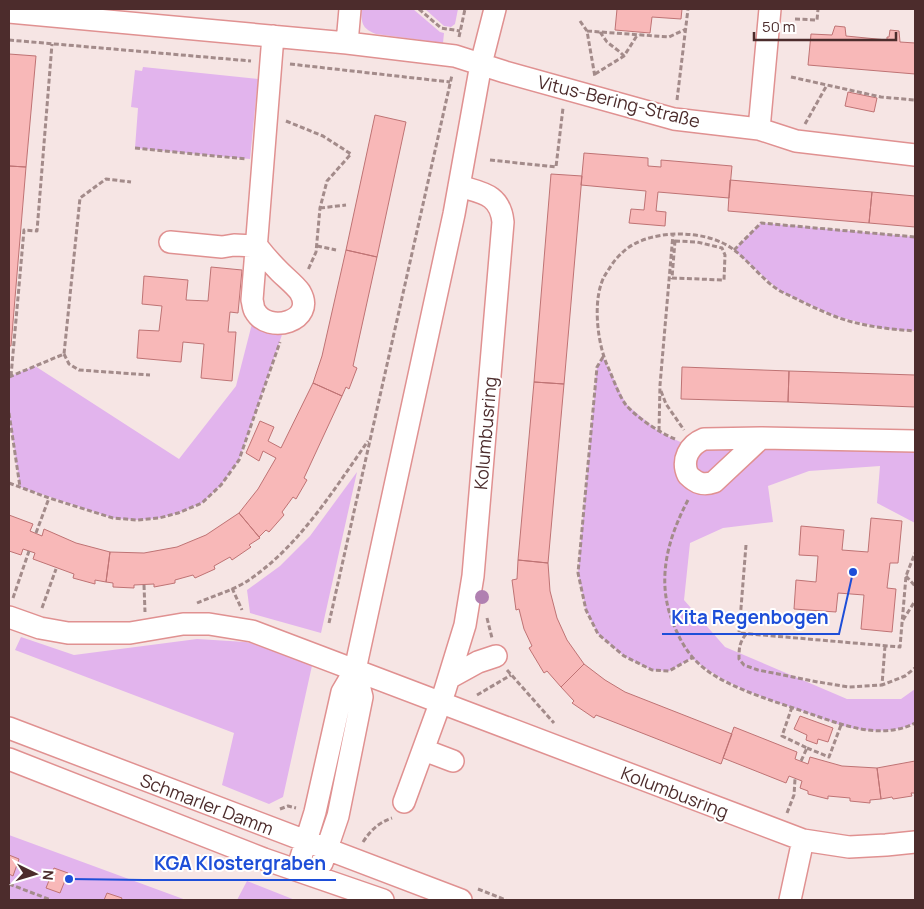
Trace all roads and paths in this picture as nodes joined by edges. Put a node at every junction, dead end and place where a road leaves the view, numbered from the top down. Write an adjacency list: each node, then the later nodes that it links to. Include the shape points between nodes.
1 (350, 9): 18 (street)
2 (418, 9): 12 (path, via 441,28)
3 (465, 9): 12 (path)
4 (495, 9): 23 (street)
5 (688, 9): 11 (path)
6 (770, 9): 33 (street)
7 (818, 9): 9 (path, via 817,20)
8 (9, 12): 16 (street, Vitus-Bering-Straße)
9 (795, 19)
10 (580, 21): 13 (path)
11 (686, 28): 15 (path, via 669,37); 31 (path)
12 (460, 31): 20 (path)
13 (588, 31): 14 (path); 24 (path)
14 (599, 31): 15 (path); 21 (path)
15 (638, 34): 21 (path)
16 (273, 36): 18 (street, Vitus-Bering-Straße); 22 (street)
17 (9, 40): 19 (path)
18 (347, 43): 20 (street, Vitus-Bering-Straße)
19 (52, 44): 22 (path); 57 (path, via 36,231 24,230)
20 (455, 56): 23 (street, Vitus-Bering-Straße); 27 (path)
21 (624, 56): 24 (path)
22 (270, 63): 27 (path); 32 (street)
23 (481, 64): 33 (street, Vitus-Bering-Straße, via 674,119); 40 (street)
24 (595, 74): 26 (path)
25 (790, 77): 28 (path)
26 (595, 79)
27 (450, 82): 62 (path)
28 (828, 85): 29 (path, via 881,97); 34 (path)
29 (915, 100)
30 (564, 103): 37 (path, via 556,167)
31 (677, 105)
32 (267, 114): 38 (street); 42 (path, via 323,136 351,154 327,181)
33 (759, 129): 34 (street, Vitus-Bering-Straße)
34 (796, 141): 36 (street, Vitus-Bering-Straße)
35 (135, 148): 38 (path)
36 (915, 155)
37 (490, 160)
38 (263, 162): 46 (street)
39 (131, 182): 54 (path, via 106,179 80,198)
40 (459, 186): 90 (street); 92 (street, Kolumbusring, via 495,200 502,211 503,222 473,576 465,625)
41 (346, 205): 42 (path)
42 (320, 208): 47 (path)
43 (673, 234): 49 (path, via 717,239); 55 (path, via 638,242 621,253 604,277 598,300 597,326); 58 (path)
44 (915, 236): 49 (path, via 761,223)
45 (170, 242): 46 (street)
46 (257, 246): 51 (street); 52 (street, via 252,300 255,312 263,319)
47 (317, 246): 48 (path); 51 (path)
48 (336, 250)
49 (734, 250): 53 (path, via 780,291 835,316 886,329)
50 (672, 278): 50 (path, via 675,241 722,248 724,280)
51 (299, 290): 52 (street, via 302,306 299,315)
52 (286, 323): 68 (path, via 239,460 221,485 202,503 178,514 137,520 113,518)
53 (915, 331)
54 (64, 354): 56 (path, via 69,364 79,370); 57 (path)
55 (603, 357): 60 (path, via 626,404); 88 (path, via 597,367 578,573 586,610 598,634 624,656 652,670 669,671)
56 (150, 375)
57 (10, 376)
58 (660, 385): 60 (path); 64 (path, via 666,404)
59 (9, 413): 67 (path)
60 (659, 432): 64 (path)
61 (761, 438): 63 (street); 64 (street, via 704,439); 66 (street, via 718,479)
62 (370, 439): 81 (path); 82 (path, via 306,528 277,559 247,581 193,605)
63 (915, 441)
64 (692, 447): 66 (street, via 686,458 686,471)
65 (9, 483): 67 (path)
66 (700, 484): 88 (path, via 677,521 666,556 664,586 669,615)
67 (20, 487): 68 (path)
68 (49, 498): 69 (path)
69 (36, 533)
70 (746, 545): 85 (path, via 739,634)
71 (29, 551): 79 (path)
72 (915, 553): 74 (path)
73 (56, 568): 83 (path)
74 (906, 576): 76 (path); 80 (path)
75 (144, 585): 84 (path)
76 (915, 586)
77 (915, 602): 80 (path)
78 (484, 609): 87 (path)
79 (10, 615): 83 (street, Kolumbusring)
80 (902, 620): 86 (path, via 900,647)
81 (329, 623)
82 (183, 624): 84 (street, Kolumbusring); 90 (street, Kolumbusring, via 252,630)
83 (35, 626): 84 (street, Kolumbusring, via 68,633 111,634)
84 (145, 630)
85 (746, 634): 86 (path); 93 (path, via 739,650 739,660 744,665 784,676 849,687)
86 (885, 646): 93 (path)
87 (496, 656): 91 (path); 92 (street)
88 (692, 658): 96 (path, via 706,670 736,686)
89 (915, 668): 93 (path)
90 (355, 670): 95 (street, Kolumbusring); 110 (street, via 342,692); 113 (street, via 362,697 338,816)
91 (511, 675): 94 (path); 99 (path)
92 (449, 678): 95 (street, Kolumbusring)
93 (882, 685)
94 (471, 699)
95 (441, 703): 102 (street); 108 (street, Kolumbusring)
96 (792, 707): 98 (path); 101 (path, via 782,736)
97 (915, 723): 98 (path, via 876,731)
98 (841, 725): 101 (path, via 829,757)
99 (557, 726)
100 (9, 728): 110 (street, Schmarler Damm)
101 (807, 748): 105 (path)
102 (424, 750): 104 (street); 107 (street)
103 (9, 759): 114 (street, Schmarler Damm)
104 (453, 761)
105 (801, 761)
106 (796, 779): 108 (path, via 794,795)
107 (402, 808): 112 (path, via 373,827)
108 (779, 832): 109 (street, Kolumbusring)
109 (804, 840): 111 (street, Kolumbusring, via 849,846); 119 (street)
110 (306, 842): 113 (street, Schmarler Damm); 114 (street)
111 (915, 842)
112 (363, 843)
113 (327, 850): 114 (street); 118 (street, Schmarler Damm)
114 (307, 874): 117 (street, Schmarler Damm)
115 (9, 884): 116 (path)
116 (51, 900)
117 (383, 900)
118 (461, 900)
119 (790, 900)

